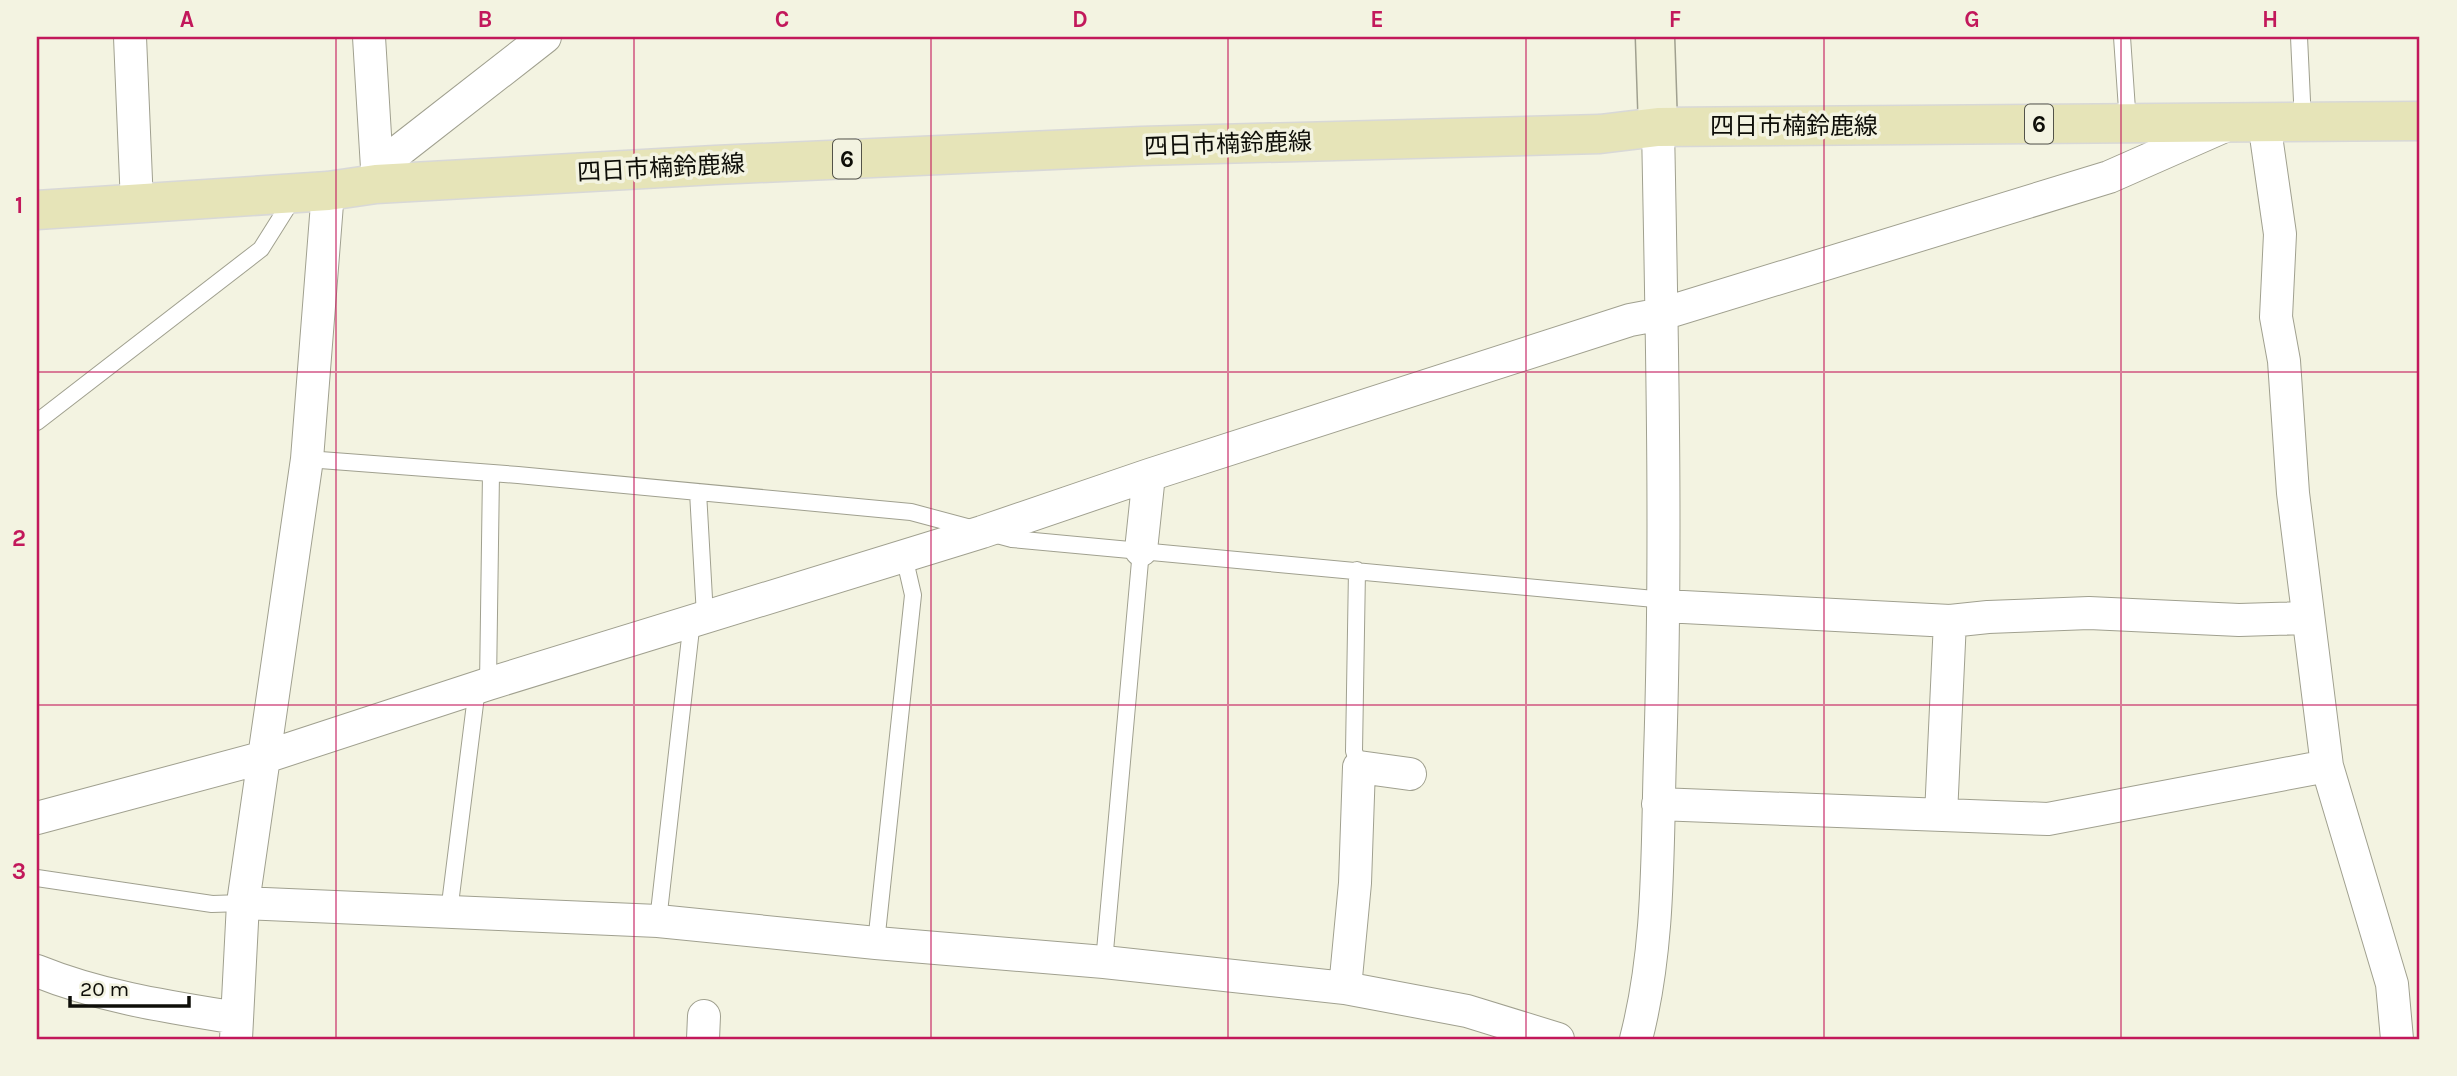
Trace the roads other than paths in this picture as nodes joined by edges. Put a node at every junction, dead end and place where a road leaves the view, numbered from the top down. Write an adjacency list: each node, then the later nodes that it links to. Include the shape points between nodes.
1 (130, 37): 14 (street)
2 (369, 37): 12 (street)
3 (545, 37): 12 (street)
4 (1655, 37): 11 (main road)
5 (2122, 37): 10 (lane)
6 (2299, 37): 9 (lane)
7 (2420, 121): 9 (main road, 四日市楠鈴鹿線 / 6)
8 (2248, 122): 9 (main road, 四日市楠鈴鹿線 / 6); 10 (main road, 四日市楠鈴鹿線 / 6); 16 (street, via 2109,177); 28 (street, via 2280,234 2276,317)
9 (2303, 122)
10 (2128, 124): 11 (main road, 四日市楠鈴鹿線 / 6)
11 (1658, 127): 12 (main road, 四日市楠鈴鹿線 / 6, via 1600,134 1142,146); 16 (street)
12 (376, 176): 13 (main road, 四日市楠鈴鹿線 / 6)
13 (312, 192): 14 (main road, 四日市楠鈴鹿線 / 6); 17 (lane, via 261,249); 18 (street)
14 (137, 204): 15 (main road, 四日市楠鈴鹿線 / 6)
15 (37, 210)
16 (1662, 314): 20 (street, via 1630,320); 26 (street)
17 (37, 422)
18 (307, 459): 19 (lane); 31 (street)
19 (491, 473): 21 (lane); 30 (lane)
20 (1149, 475): 22 (street); 23 (street)
21 (698, 492): 22 (lane, via 911,512); 27 (lane)
22 (982, 531): 23 (lane, via 1012,539); 24 (street)
23 (1141, 550): 25 (lane); 43 (lane)
24 (904, 556): 27 (street); 42 (lane, via 913,595)
25 (1357, 570): 26 (lane); 33 (lane, via 1354,751)
26 (1665, 603): 29 (street); 35 (street)
27 (699, 618): 30 (street); 41 (lane)
28 (2307, 618): 29 (street, via 2239,620 2089,613); 32 (street)
29 (1950, 621): 36 (street)
30 (482, 686): 31 (street); 40 (lane)
31 (265, 757): 37 (street); 39 (street)
32 (2327, 766): 36 (street, via 2048,819); 49 (street, via 2392,984)
33 (1359, 767): 34 (street); 45 (street)
34 (1410, 774)
35 (1658, 804): 36 (street); 48 (street, via 1654,927 1646,1000)
36 (1941, 815)
37 (37, 818)
38 (37, 878): 39 (lane, via 212,904)
39 (243, 903): 40 (street); 46 (street)
40 (449, 912): 41 (street)
41 (658, 921): 42 (street)
42 (876, 943): 43 (street)
43 (1104, 962): 45 (street)
44 (37, 971): 46 (street)
45 (1345, 988): 47 (street, via 1467,1011)
46 (237, 1029)
47 (1558, 1039)
48 (1636, 1039)
49 (2397, 1039)

